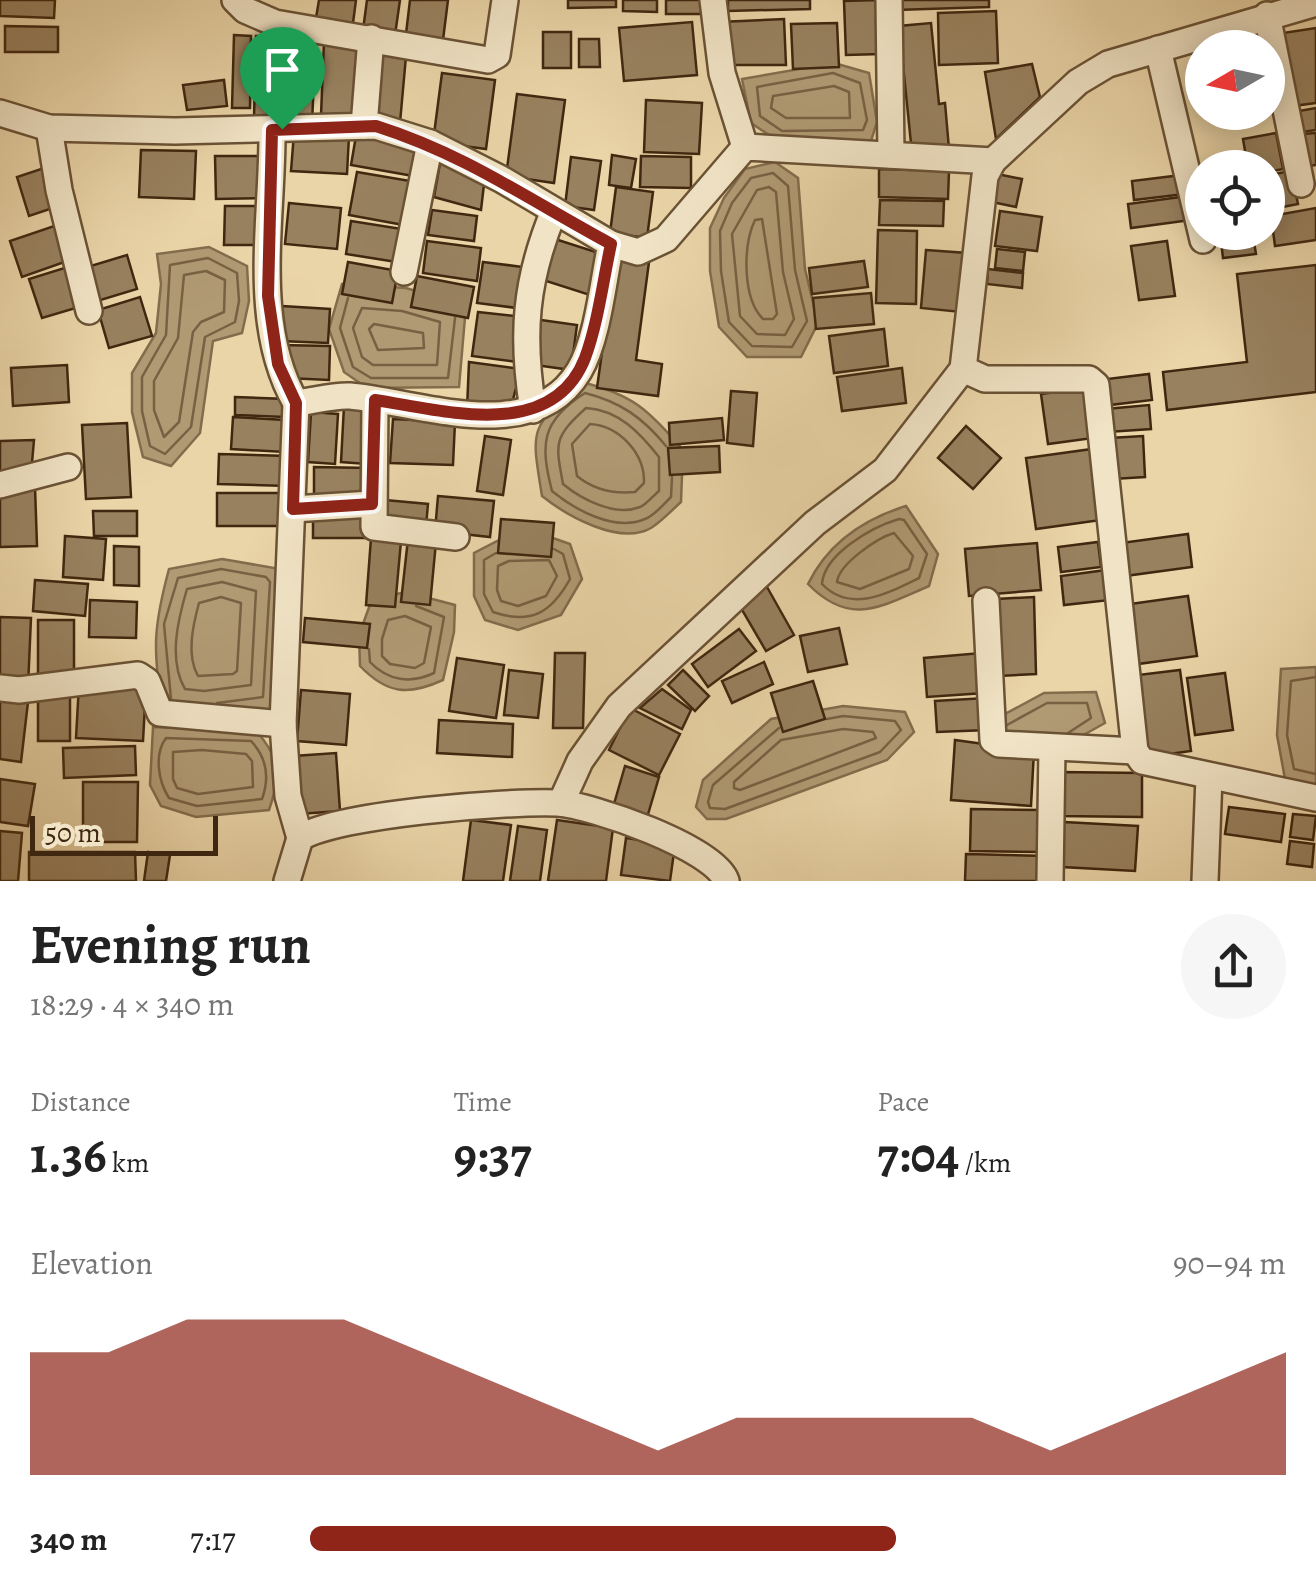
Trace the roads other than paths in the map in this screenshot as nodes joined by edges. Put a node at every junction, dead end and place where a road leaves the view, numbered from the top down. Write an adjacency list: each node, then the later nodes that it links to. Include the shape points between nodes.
1 (236, 0): 8 (street, via 275,23)
2 (504, 0): 8 (street, via 501,42 488,60)
3 (712, 0): 15 (street, via 722,73)
4 (889, 0): 16 (street)
5 (1316, 4): 7 (street)
6 (1239, 11): 7 (street); 9 (street)
7 (1267, 15): 19 (street)
8 (371, 38): 11 (street)
9 (1158, 48): 17 (street, via 1078,82); 18 (street)
10 (0, 113): 12 (street)
11 (364, 126): 13 (street); 14 (street)
12 (49, 128): 13 (street); 23 (street)
13 (272, 130): 26 (street, via 268,296 278,364)
14 (430, 143): 20 (street); 22 (street)
15 (745, 147): 16 (street); 21 (street, via 666,239 638,252)
16 (891, 155): 17 (street)
17 (993, 161): 24 (street, via 985,176)
18 (1185, 163)
19 (1301, 184)
20 (554, 211): 21 (street); 27 (street, via 530,285 525,362)
21 (611, 244): 27 (street, via 586,356 577,374)
22 (404, 272)
23 (89, 311)
24 (963, 369): 37 (street, via 985,379 1090,379 1096,385); 40 (street, via 884,470 815,522 619,706 580,761)
25 (375, 400): 26 (street, via 344,396); 27 (street, via 468,414); 30 (street)
26 (296, 403): 31 (street)
27 (532, 410)
28 (68, 467): 29 (street)
29 (0, 486)
30 (372, 504): 31 (street); 32 (street, via 374,527)
31 (293, 509): 35 (street)
32 (456, 537)
33 (986, 601): 36 (street, via 993,740)
34 (0, 688): 35 (street, via 138,675 160,713)
35 (283, 724): 41 (street, via 288,796)
36 (1052, 748): 37 (street); 44 (street)
37 (1135, 751): 38 (street, via 1154,766)
38 (1209, 777): 39 (street); 45 (street)
39 (1316, 798)
40 (561, 803): 41 (street, via 372,818 314,828); 43 (street, via 682,844 714,862)
41 (300, 838): 42 (street)
42 (287, 881)
43 (726, 881)
44 (1050, 881)
45 (1205, 881)

